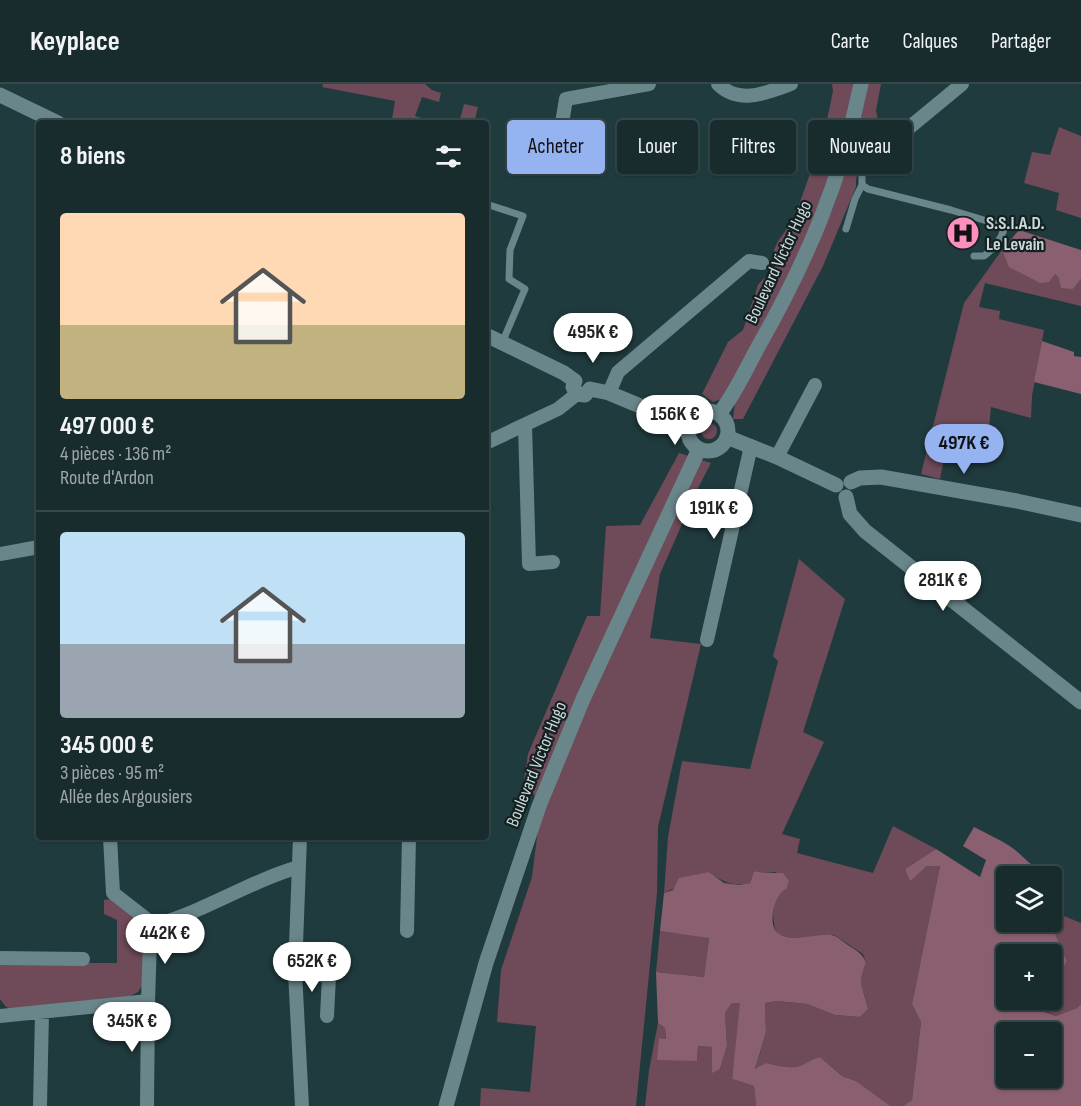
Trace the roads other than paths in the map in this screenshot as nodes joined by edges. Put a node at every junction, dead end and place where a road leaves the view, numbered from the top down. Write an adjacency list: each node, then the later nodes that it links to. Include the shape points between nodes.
1 (649, 84): 8 (street, via 566,99)
2 (718, 84): 5 (street, via 726,93 746,98)
3 (861, 84): 21 (main road, Boulevard Victor Hugo, via 852,126 820,225 778,312)
4 (962, 84): 9 (street)
5 (783, 85)
6 (0, 95): 7 (main road)
7 (52, 120)
8 (562, 120)
9 (912, 122)
10 (862, 174): 11 (lane)
11 (862, 185): 13 (lane); 14 (lane, via 1000,225 1004,229 1002,235 990,251)
12 (489, 205): 17 (lane, via 522,216 510,250 509,279 525,289)
13 (846, 229)
14 (974, 256)
15 (762, 263): 20 (street, via 749,261 618,372)
16 (489, 337): 17 (main road)
17 (502, 344): 19 (main road, via 564,373)
18 (815, 385): 28 (street, via 802,395)
19 (581, 388): 20 (main road); 22 (street, via 567,404)
20 (609, 393): 23 (main road)
21 (719, 414): 23 (main road, via 702,411); 24 (main road, via 726,422)
22 (525, 425): 25 (street); 33 (street, via 529,564)
23 (688, 426): 27 (main road, via 689,439)
24 (727, 437): 26 (main road); 27 (main road, via 713,451)
25 (489, 443)
26 (751, 447): 28 (main road); 34 (street)
27 (699, 449): 52 (main road, Boulevard Victor Hugo, via 587,689 539,806 486,963)
28 (777, 457): 29 (main road)
29 (844, 488): 30 (main road, via 860,478 882,477); 35 (main road, via 850,514 865,531)
30 (1081, 515)
31 (36, 547): 32 (street)
32 (0, 554)
33 (553, 562)
34 (707, 640)
35 (1081, 702)
36 (110, 840): 40 (street, via 113,893)
37 (300, 840): 39 (street)
38 (409, 840): 41 (street)
39 (299, 867): 40 (street); 44 (street)
40 (154, 925): 45 (street)
41 (407, 931)
42 (0, 958): 43 (street)
43 (83, 959)
44 (295, 972): 48 (street, via 329,976); 51 (street)
45 (148, 1001): 46 (street); 50 (street)
46 (42, 1012): 47 (street); 49 (street)
47 (0, 1016)
48 (327, 1017)
49 (40, 1106)
50 (147, 1106)
51 (302, 1106)
52 (446, 1106)

